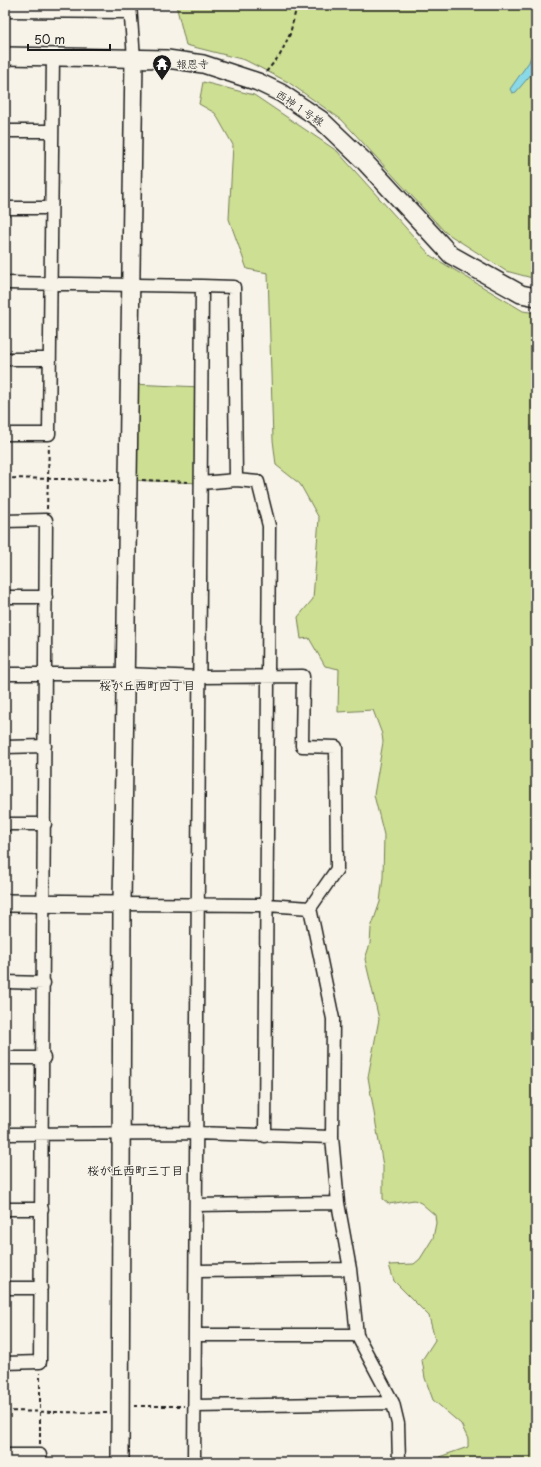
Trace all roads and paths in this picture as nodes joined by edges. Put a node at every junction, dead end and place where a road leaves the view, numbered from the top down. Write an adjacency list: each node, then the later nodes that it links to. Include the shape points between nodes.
1 (297, 5): 7 (path, via 290,34 280,55)
2 (130, 9): 3 (street); 6 (street)
3 (5, 12)
4 (5, 56): 5 (street, 西神１号線)
5 (54, 56): 6 (street, 西神１号線); 9 (street)
6 (134, 58): 7 (street, 西神１号線, via 203,64); 14 (street)
7 (258, 82): 16 (street, 西神１号線, via 281,93 320,119 451,255 521,294)
8 (5, 131): 9 (street)
9 (52, 131): 11 (street)
10 (5, 208): 11 (street)
11 (51, 208): 13 (street)
12 (5, 283): 13 (street)
13 (50, 284): 14 (street); 18 (street)
14 (131, 284): 15 (street); 23 (street)
15 (202, 286): 24 (street, via 234,287); 25 (street)
16 (536, 297)
17 (5, 359): 18 (street)
18 (49, 359): 20 (street)
19 (5, 434): 20 (street)
20 (49, 434): 22 (path)
21 (5, 478): 22 (path)
22 (48, 478): 23 (path); 26 (path)
23 (128, 480): 25 (path); 32 (street)
24 (236, 480): 25 (street); 33 (street, via 258,482 269,526)
25 (201, 483): 34 (street)
26 (46, 520): 27 (street); 29 (street)
27 (5, 521)
28 (5, 597): 29 (street)
29 (46, 597): 31 (street)
30 (5, 674): 31 (street)
31 (45, 674): 32 (street); 35 (street)
32 (125, 674): 34 (street); 41 (street)
33 (267, 676): 34 (street); 43 (street); 44 (street, via 303,676 302,746 336,747 337,869)
34 (200, 677): 42 (street)
35 (45, 746): 36 (street); 38 (street)
36 (5, 747)
37 (5, 824): 38 (street)
38 (45, 824): 40 (street)
39 (5, 903): 40 (street)
40 (45, 903): 41 (street); 46 (street)
41 (122, 904): 42 (street); 52 (street)
42 (198, 905): 43 (street); 49 (street)
43 (266, 905): 44 (street); 53 (street)
44 (310, 908): 54 (street, via 333,1019)
45 (5, 982): 46 (street)
46 (44, 982): 48 (street)
47 (5, 1058): 48 (street)
48 (44, 1058): 51 (street)
49 (196, 1133): 52 (street); 53 (street); 56 (street)
50 (5, 1134): 51 (street)
51 (43, 1134): 52 (street); 58 (street)
52 (121, 1134): 71 (street)
53 (265, 1136): 54 (street)
54 (332, 1137): 55 (street)
55 (338, 1203): 56 (street); 59 (street)
56 (196, 1204): 60 (street)
57 (5, 1209): 58 (street)
58 (42, 1209): 62 (street)
59 (350, 1269): 60 (street); 63 (street)
60 (196, 1271): 64 (street)
61 (5, 1288): 62 (street)
62 (41, 1288): 65 (street)
63 (356, 1335): 64 (street); 67 (street)
64 (196, 1336): 68 (street)
65 (40, 1362): 66 (street); 70 (path)
66 (5, 1363)
67 (393, 1403): 68 (street); 76 (street, via 398,1424)
68 (195, 1406): 71 (path, via 131,1406); 75 (street)
69 (5, 1411): 70 (path)
70 (40, 1412): 71 (path); 73 (path)
71 (120, 1413): 74 (street)
72 (5, 1455): 73 (street)
73 (40, 1459)
74 (120, 1462)
75 (194, 1462)
76 (399, 1462)

